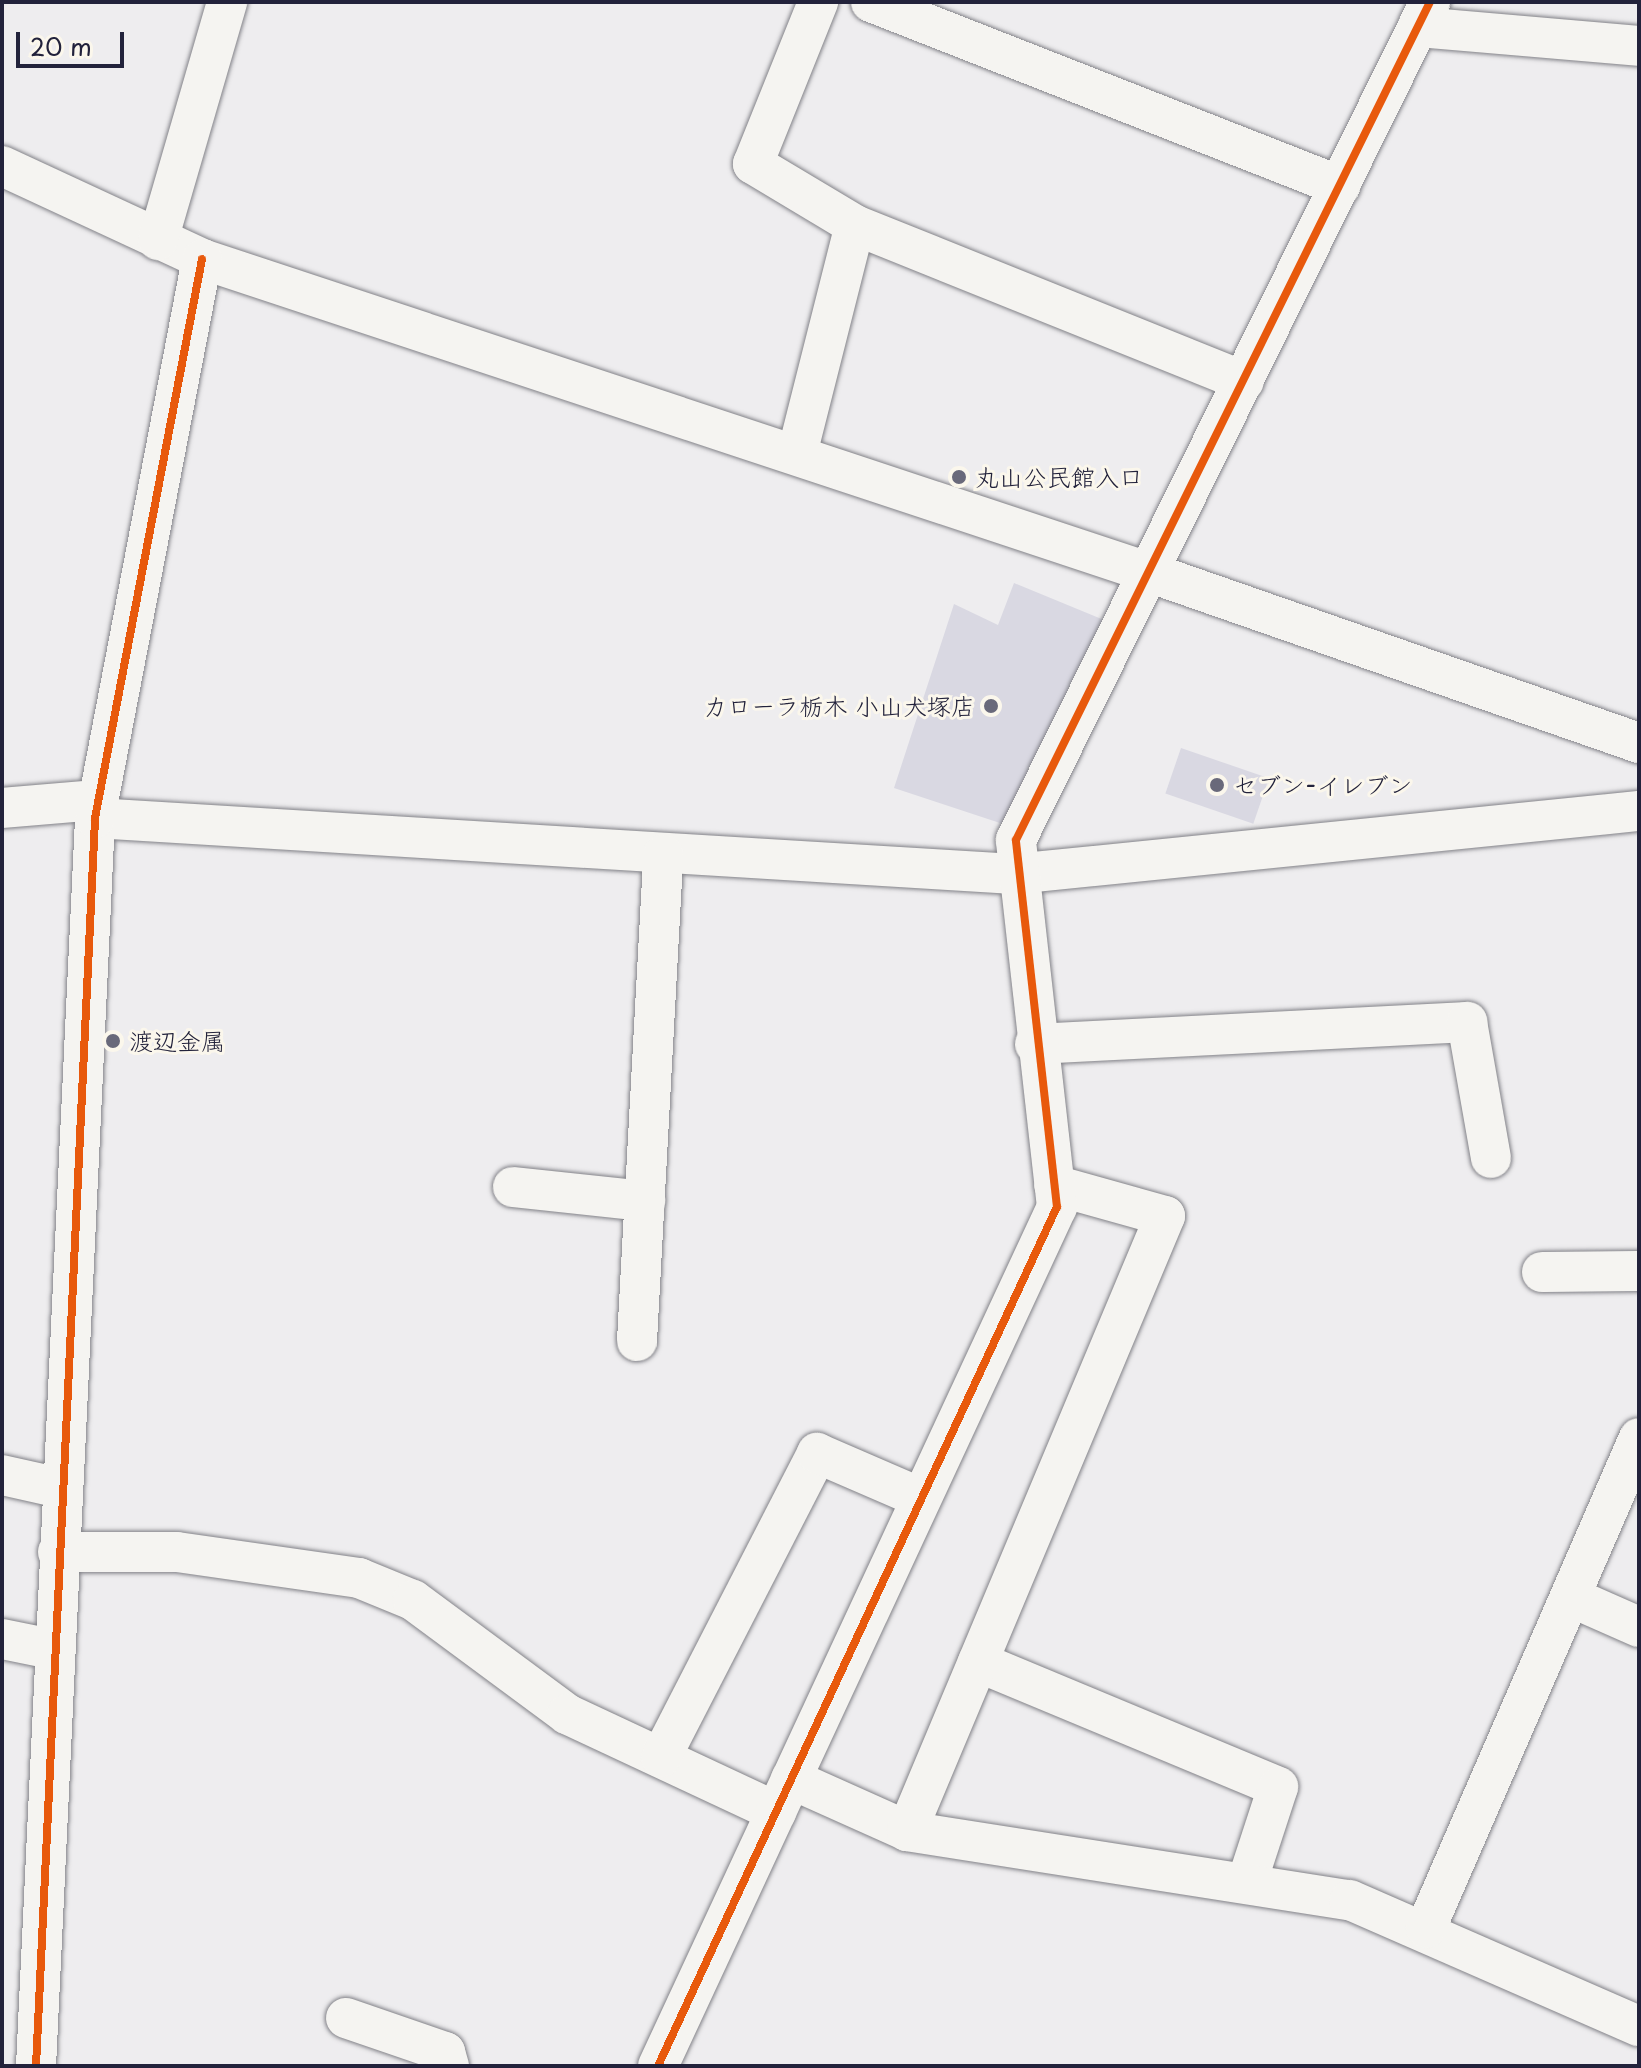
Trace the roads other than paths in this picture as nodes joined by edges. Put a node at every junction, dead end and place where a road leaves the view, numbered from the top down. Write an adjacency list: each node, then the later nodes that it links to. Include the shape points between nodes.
1 (227, 2): 9 (street)
2 (818, 2): 8 (street, via 753,164)
3 (871, 2): 7 (street)
4 (1424, 15): 5 (street); 7 (street)
5 (1639, 46)
6 (2, 166): 9 (street)
7 (1340, 186): 11 (street)
8 (855, 225): 11 (street); 12 (street)
9 (158, 240): 10 (street)
10 (202, 259): 12 (street); 16 (street)
11 (1244, 381): 13 (street)
12 (797, 454): 13 (street)
13 (1151, 573): 14 (street); 19 (street, via 1016,840)
14 (1639, 743)
15 (2, 808): 16 (street)
16 (96, 809): 18 (street); 30 (street)
17 (1639, 811): 19 (street)
18 (663, 855): 19 (street); 24 (street)
19 (1014, 874): 20 (street)
20 (1035, 1044): 21 (street, via 1467,1022); 22 (street)
21 (1491, 1158)
22 (1054, 1185): 31 (street, via 1057,1207); 37 (street, via 1165,1216)
23 (513, 1187): 24 (street)
24 (645, 1201): 27 (street)
25 (1639, 1271): 26 (street)
26 (1542, 1272)
27 (637, 1341)
28 (1639, 1438): 33 (street)
29 (2, 1475): 30 (street)
30 (60, 1488): 32 (street)
31 (921, 1498): 38 (street, via 817,1453); 39 (street)
32 (58, 1552): 36 (street); 38 (street, via 177,1552 359,1578 413,1600 567,1714)
33 (1571, 1597): 34 (street); 42 (street)
34 (1639, 1627)
35 (2, 1639): 36 (street)
36 (51, 1649): 45 (street)
37 (978, 1662): 40 (street); 41 (street, via 1278,1787)
38 (661, 1757): 39 (street)
39 (784, 1796): 40 (street); 47 (street)
40 (907, 1831): 41 (street)
41 (1248, 1879): 42 (street, via 1350,1900)
42 (1426, 1928): 44 (street)
43 (346, 2018): 46 (street, via 445,2052)
44 (1639, 2026)
45 (36, 2066)
46 (449, 2066)
47 (658, 2066)

